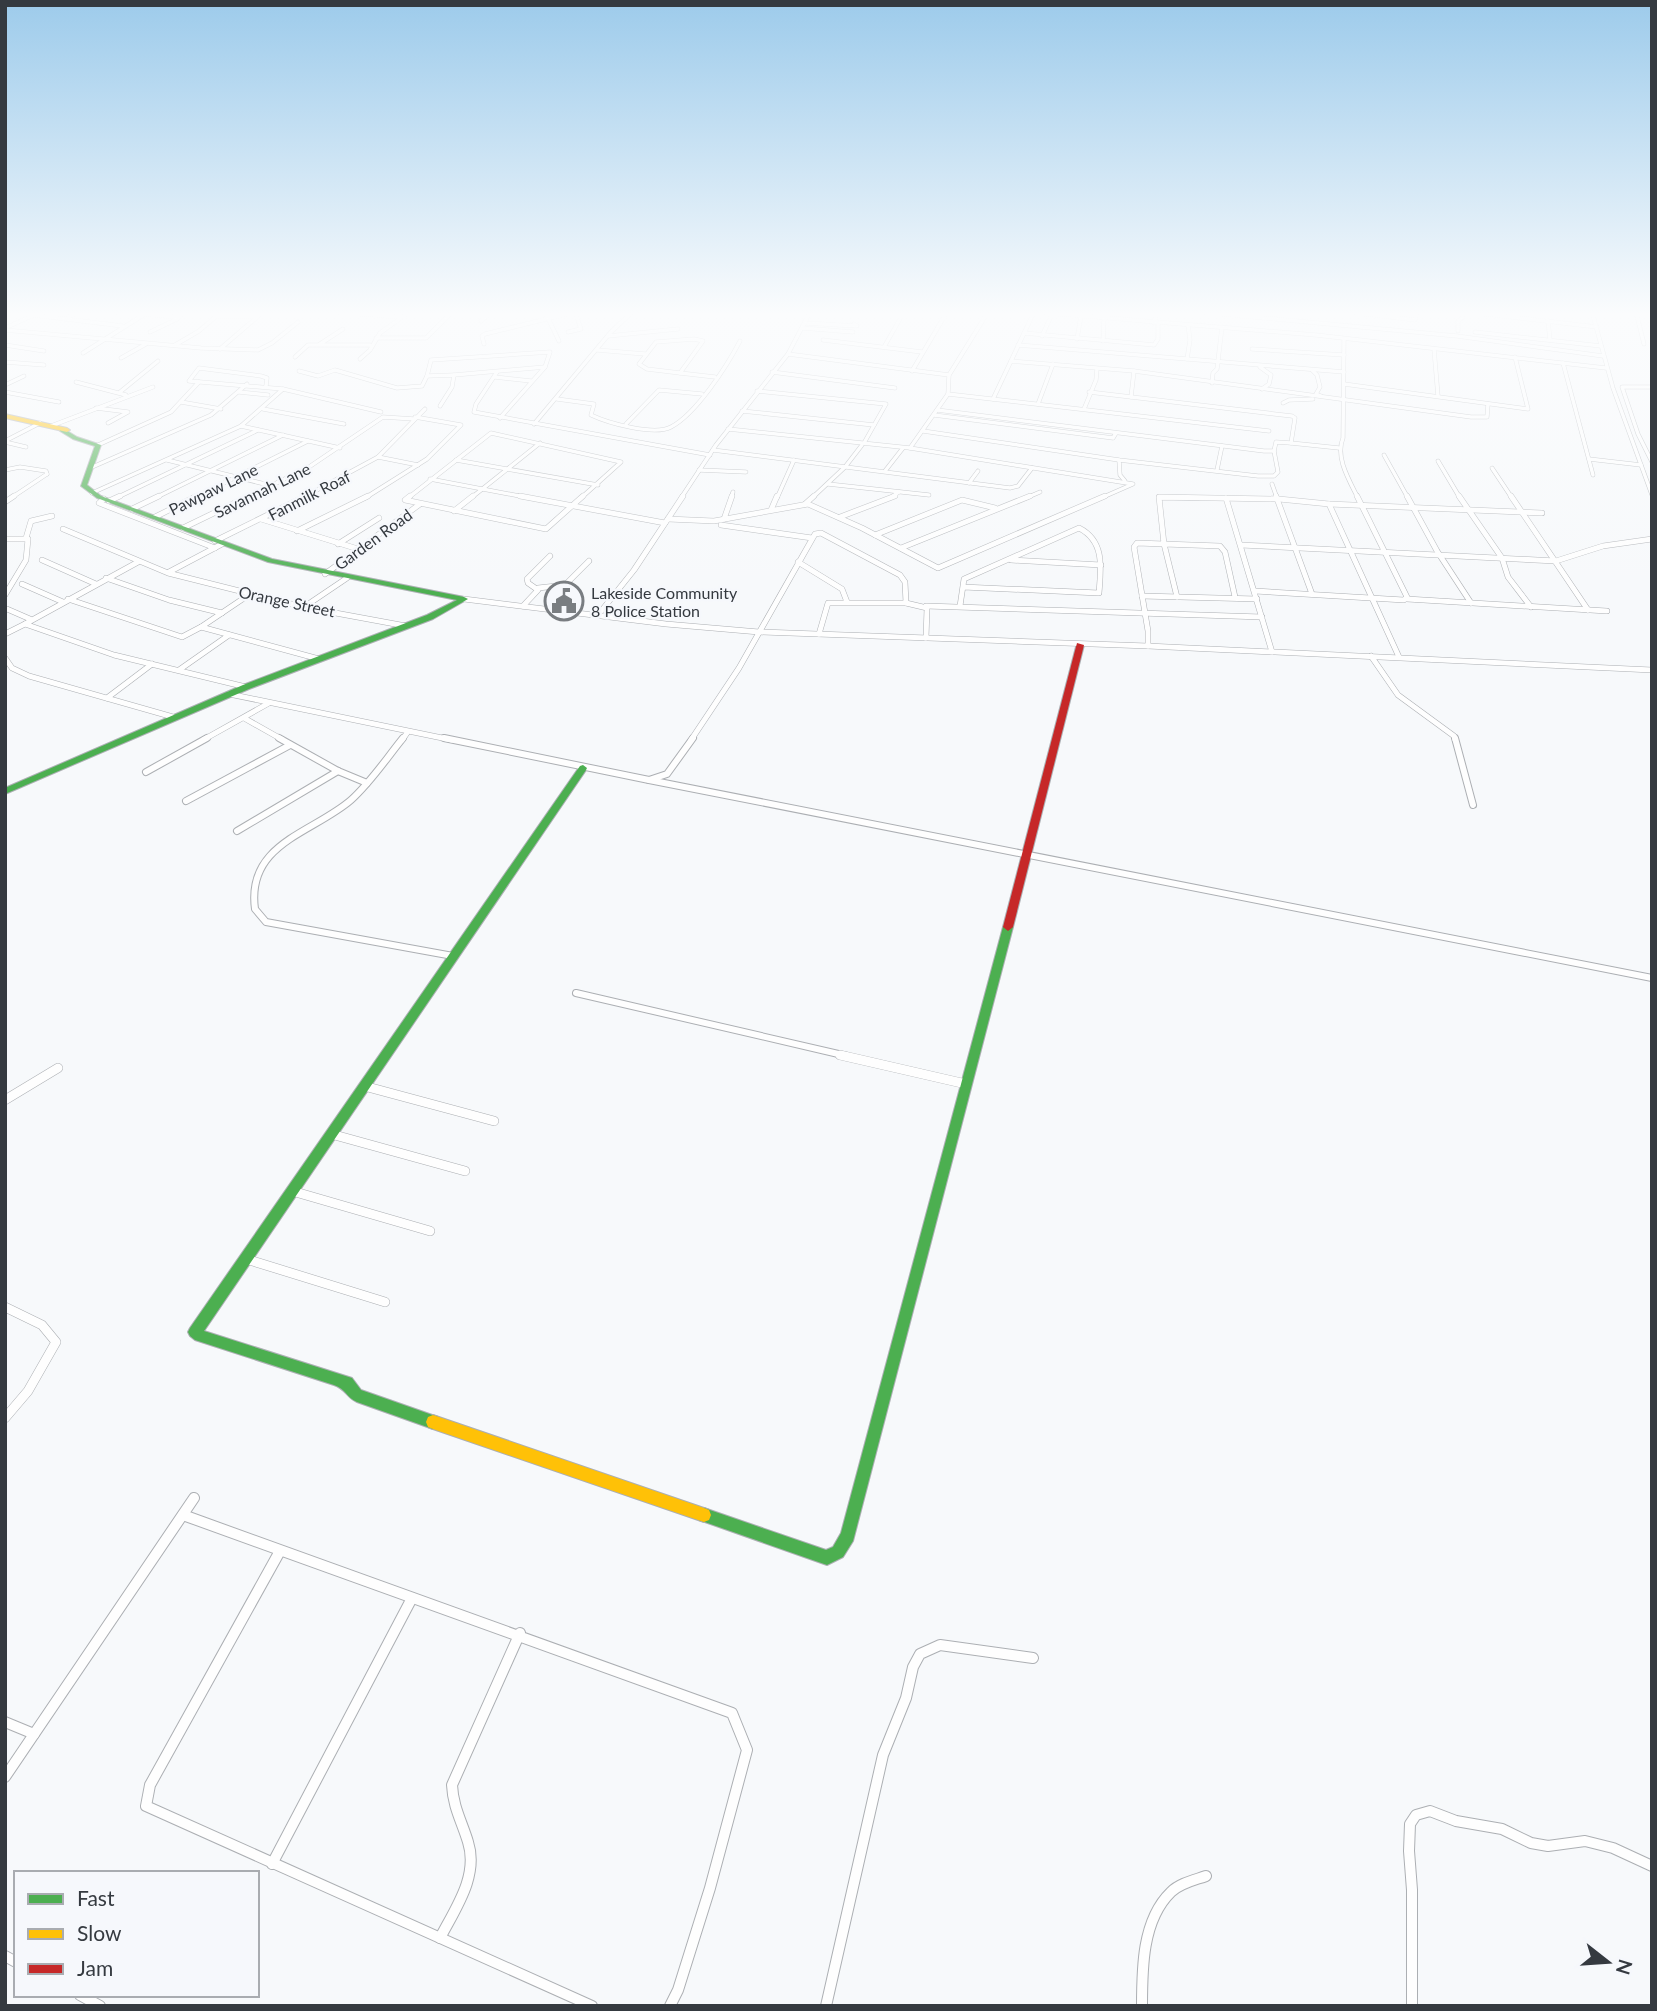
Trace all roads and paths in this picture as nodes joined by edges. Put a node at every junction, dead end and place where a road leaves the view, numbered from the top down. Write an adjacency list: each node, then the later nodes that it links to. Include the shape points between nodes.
1 (99, 406): 27 (street)
2 (176, 406): 57 (street)
3 (202, 406): 28 (street)
4 (224, 406): 28 (street)
5 (267, 406): 29 (street)
6 (355, 406): 34 (street)
7 (475, 406): 38 (street, via 472,411)
8 (510, 406): 38 (street)
9 (550, 406): 41 (street)
10 (593, 406): 42 (street, via 595,418)
11 (644, 406): 42 (street)
12 (693, 406): 42 (street, via 668,429)
13 (746, 406): 33 (street)
14 (885, 406): 43 (street)
15 (939, 406): 32 (street)
16 (1055, 406): 31 (street)
17 (1085, 406): 31 (street)
18 (1219, 406): 55 (street, via 1292,416)
19 (1345, 406): 62 (street)
20 (1384, 406): 21 (street, via 1482,418 1488,417)
21 (1488, 406)
22 (1503, 406): 23 (street)
23 (1527, 406)
24 (1575, 406): 68 (street)
25 (1619, 406): 77 (street)
26 (1628, 406): 74 (street)
27 (94, 408): 39 (street, via 128,412); 44 (street)
28 (220, 409): 79 (street)
29 (264, 409): 40 (street); 45 (street)
30 (425, 409): 37 (street, Fanmilk Roaf)
31 (1084, 409): 49 (street)
32 (937, 410): 35 (street); 50 (street)
33 (742, 411): 43 (street); 46 (street)
34 (381, 412)
35 (934, 415): 48 (street); 50 (street, via 1113,438)
36 (6, 416): 44 (street)
37 (414, 418): 60 (street, Savannah Lane, via 383,417); 67 (street, Fanmilk Roaf); 76 (street, Savannah Lane, via 461,425)
38 (500, 418): 41 (street)
39 (108, 423)
40 (344, 424)
41 (534, 424): 65 (street)
42 (626, 424)
43 (874, 425): 56 (street)
44 (51, 426): 53 (street); 57 (street)
45 (241, 426): 47 (street); 69 (street)
46 (728, 429): 56 (street); 65 (street)
47 (258, 430): 51 (street); 75 (street)
48 (923, 431): 61 (street); 72 (street)
49 (1269, 431)
50 (1116, 433): 58 (street)
51 (283, 435): 52 (street); 86 (street)
52 (308, 441): 60 (street); 91 (street, Pawpaw Lane)
53 (5, 442): 59 (street)
54 (540, 443): 70 (street, via 491,433); 82 (street); 98 (street, via 621,461)
55 (1291, 443): 62 (street); 64 (street, via 1276,442)
56 (863, 444): 63 (street); 78 (street)
57 (98, 445): 79 (street)
58 (1222, 446): 64 (street); 85 (street)
59 (26, 447)
60 (340, 448): 97 (street, Savannah Lane)
61 (909, 448): 63 (street); 80 (street)
62 (1339, 448): 113 (street)
63 (903, 449): 87 (street)
64 (1274, 451): 85 (street, via 1279,468 1274,476)
65 (711, 452): 71 (street); 84 (street)
66 (1384, 455): 115 (street)
67 (377, 457): 76 (street); 127 (street, Fanmilk Roaf)
68 (1589, 458): 77 (street); 90 (street)
69 (167, 460): 75 (street); 103 (street)
70 (456, 460): 82 (street); 92 (street)
71 (794, 460): 78 (street); 119 (street)
72 (1119, 460): 85 (street); 93 (street)
73 (1438, 461): 118 (street)
74 (1652, 462)
75 (187, 465): 86 (street); 108 (street)
76 (418, 465): 133 (street)
77 (1640, 465): 105 (street)
78 (845, 467): 87 (street); 95 (street)
79 (90, 468): 103 (street, via 84,486)
80 (1032, 468): 93 (street); 94 (street, via 1014,487)
81 (1492, 468): 121 (street)
82 (507, 469): 98 (street); 99 (street)
83 (5, 470): 109 (street, via 20,467 48,472)
84 (699, 470): 89 (street); 129 (street)
85 (1217, 470)
86 (210, 471): 91 (street); 116 (street)
87 (885, 471): 94 (street)
88 (978, 471): 94 (street)
89 (746, 472)
90 (1593, 475)
91 (237, 477): 97 (street); 124 (street, Pawpaw Lane)
92 (430, 479): 99 (street); 110 (street, via 405,500)
93 (1125, 482): 143 (street, via 1133,484 938,568)
94 (969, 483)
95 (828, 484): 101 (street); 111 (street)
96 (1272, 484): 107 (street)
97 (270, 485): 131 (street, Savannah Lane)
98 (598, 485): 114 (street)
99 (482, 489): 114 (street); 120 (street)
100 (733, 492): 128 (street)
101 (899, 492): 104 (street); 125 (street)
102 (1040, 492): 117 (street)
103 (92, 493): 108 (street)
104 (929, 495)
105 (1652, 495)
106 (1226, 498): 107 (street); 141 (street, via 1159,497); 142 (street)
107 (1279, 499): 112 (street); 144 (street)
108 (107, 500): 116 (street); 139 (street, via 99,503)
109 (5, 502)
110 (420, 504): 120 (street); 145 (street, Garden Road)
111 (805, 504): 119 (street); 125 (street)
112 (1329, 504): 113 (street); 146 (street)
113 (1360, 504): 115 (street); 147 (street)
114 (573, 507): 120 (street, via 542,529); 129 (street)
115 (1414, 507): 118 (street); 149 (street)
116 (132, 509): 124 (street)
117 (997, 509): 134 (street, via 962,500); 143 (street)
118 (1468, 509): 121 (street); 150 (street)
119 (771, 510): 128 (street)
120 (454, 511)
121 (1522, 513): 122 (street); 154 (street)
122 (1542, 513)
123 (52, 516): 135 (street, via 32,521)
124 (155, 517): 131 (street)
125 (840, 517): 134 (street)
126 (379, 518): 140 (street)
127 (261, 519): 133 (street); 139 (street, Fanmilk Roaf)
128 (724, 519): 129 (street)
129 (667, 521): 191 (street)
130 (721, 525): 136 (street)
131 (183, 528): 139 (street)
132 (63, 529): 155 (street, Orange Street)
133 (297, 531): 140 (street)
134 (875, 536): 143 (street)
135 (26, 538): 138 (street); 169 (street, via 26,561)
136 (812, 538): 156 (street); 179 (street, via 821,533 900,575)
137 (1652, 539): 154 (street, via 1603,546)
138 (5, 540)
139 (218, 544): 158 (street, Fanmilk Roaf); 159 (street)
140 (338, 544): 145 (street)
141 (1164, 544): 170 (street, via 1137,543 1134,547); 171 (street); 172 (street, via 1220,545)
142 (1241, 545): 144 (street); 166 (street)
143 (901, 548)
144 (1297, 548): 146 (street); 168 (street)
145 (358, 549): 159 (street, Garden Road)
146 (1352, 551): 147 (street); 174 (street)
147 (1385, 553): 149 (street); 176 (street)
148 (550, 556): 165 (street, via 526,580)
149 (1441, 556): 150 (street); 180 (street)
150 (1502, 558): 154 (street); 185 (street, via 1507,577)
151 (43, 560): 163 (street)
152 (1008, 560): 157 (street); 157 (street, via 1079,528 1093,537); 164 (street, via 964,579)
153 (589, 561): 165 (street, via 561,587)
154 (1556, 561): 187 (street)
155 (138, 562): 158 (street, Orange Street); 160 (street)
156 (798, 562): 178 (street, via 842,589); 196 (street)
157 (1101, 565): 164 (street, via 1099,593)
158 (168, 573): 167 (street, Orange Street)
159 (325, 574): 161 (street)
160 (106, 578): 163 (street); 190 (street)
161 (347, 578): 175 (street); 184 (street)
162 (22, 584): 177 (street)
163 (96, 584): 177 (street)
164 (962, 587): 183 (street)
165 (538, 589): 181 (street)
166 (1255, 591): 168 (street); 173 (street)
167 (250, 593): 184 (street, Orange Street); 190 (street)
168 (1312, 594): 174 (street)
169 (5, 595)
170 (1142, 596): 171 (street); 189 (street)
171 (1177, 597): 172 (street)
172 (1235, 597): 173 (street)
173 (1257, 598): 192 (street)
174 (1373, 598): 176 (street); 205 (street)
175 (464, 599): 181 (street); 194 (street)
176 (1407, 599): 180 (street)
177 (66, 601): 193 (street); 195 (street, via 181,637)
178 (847, 602): 179 (street); 198 (street, via 828,603)
179 (906, 603): 182 (street)
180 (1471, 603): 185 (street)
181 (523, 606): 191 (street)
182 (926, 606): 183 (street); 200 (street)
183 (960, 606): 189 (street)
184 (303, 607): 194 (street, Orange Street)
185 (1531, 607): 187 (street)
186 (7, 609): 193 (street)
187 (1588, 610): 188 (street)
188 (1607, 611)
189 (1145, 612): 192 (street); 202 (street)
190 (222, 613): 195 (street)
191 (598, 615): 196 (street)
192 (1262, 617): 203 (street)
193 (27, 622): 197 (street); 208 (street, via 114,655)
194 (406, 626): 207 (street)
195 (201, 627): 199 (street)
196 (759, 632): 198 (street); 222 (street, via 674,766 667,774)
197 (5, 634)
198 (819, 634): 200 (street)
199 (229, 635): 207 (street); 209 (street)
200 (926, 638): 201 (street)
201 (1080, 645): 202 (street); 228 (street)
202 (1148, 646): 203 (street)
203 (1272, 652): 204 (street)
204 (1371, 656): 205 (street); 226 (street, via 1398,695 1454,736)
205 (1399, 657): 210 (street)
206 (5, 658): 213 (street, via 12,668 29,676)
207 (319, 659): 211 (street)
208 (152, 664): 209 (street); 213 (street)
209 (179, 670): 211 (street)
210 (1652, 670)
211 (246, 687): 212 (street)
212 (229, 694): 214 (street); 215 (street)
213 (107, 698): 215 (street)
214 (270, 703): 216 (street); 217 (street)
215 (173, 717): 224 (street)
216 (244, 718): 218 (street); 221 (street)
217 (407, 733): 219 (street); 223 (street)
218 (290, 745): 220 (street); 225 (street)
219 (583, 768): 222 (street); 229 (street)
220 (338, 771): 223 (street); 227 (street)
221 (146, 772)
222 (649, 780): 228 (street)
223 (367, 783): 229 (street, via 341,808 271,850 256,884 254,910 266,922)
224 (5, 791)
225 (186, 801)
226 (1473, 805)
227 (237, 831)
228 (1026, 856): 230 (street); 233 (street)
229 (453, 956): 234 (street)
230 (1652, 978)
231 (576, 993): 233 (street)
232 (58, 1068): 235 (street)
233 (966, 1084): 241 (street, via 848,1536 838,1552 827,1558 409,1414 357,1395 347,1383 334,1378 197,1334)
234 (364, 1086): 236 (street); 237 (street)
235 (5, 1100)
236 (494, 1121)
237 (331, 1134): 238 (street); 239 (street)
238 (465, 1171)
239 (292, 1191): 240 (street); 241 (street)
240 (430, 1231)
241 (245, 1259): 242 (street)
242 (385, 1302)
243 (5, 1307): 244 (street, via 39,1323 55,1335 56,1342 28,1391)
244 (5, 1418)
245 (194, 1498): 246 (street)
246 (183, 1515): 247 (street); 252 (street)
247 (280, 1550): 248 (street); 254 (street, via 146,1796 146,1806)
248 (412, 1598): 249 (street); 254 (street)
249 (520, 1633): 257 (street, via 452,1785 453,1810 469,1844 471,1872); 261 (street, via 732,1713 747,1750 710,1888)
250 (1033, 1658): 262 (street, via 940,1645 916,1660 883,1755)
251 (5, 1722): 252 (street)
252 (34, 1734): 253 (street)
253 (5, 1777)
254 (272, 1864): 257 (street)
255 (1652, 1866): 264 (street, via 1584,1841 1548,1846 1430,1811 1416,1815 1410,1825 1409,1851)
256 (1206, 1876): 263 (street, via 1172,1890 1155,1914 1142,1973)
257 (440, 1938): 260 (street)
258 (84, 1997): 259 (street)
259 (100, 2006)
260 (592, 2006)
261 (670, 2006)
262 (826, 2006)
263 (1142, 2006)
264 (1412, 2006)

